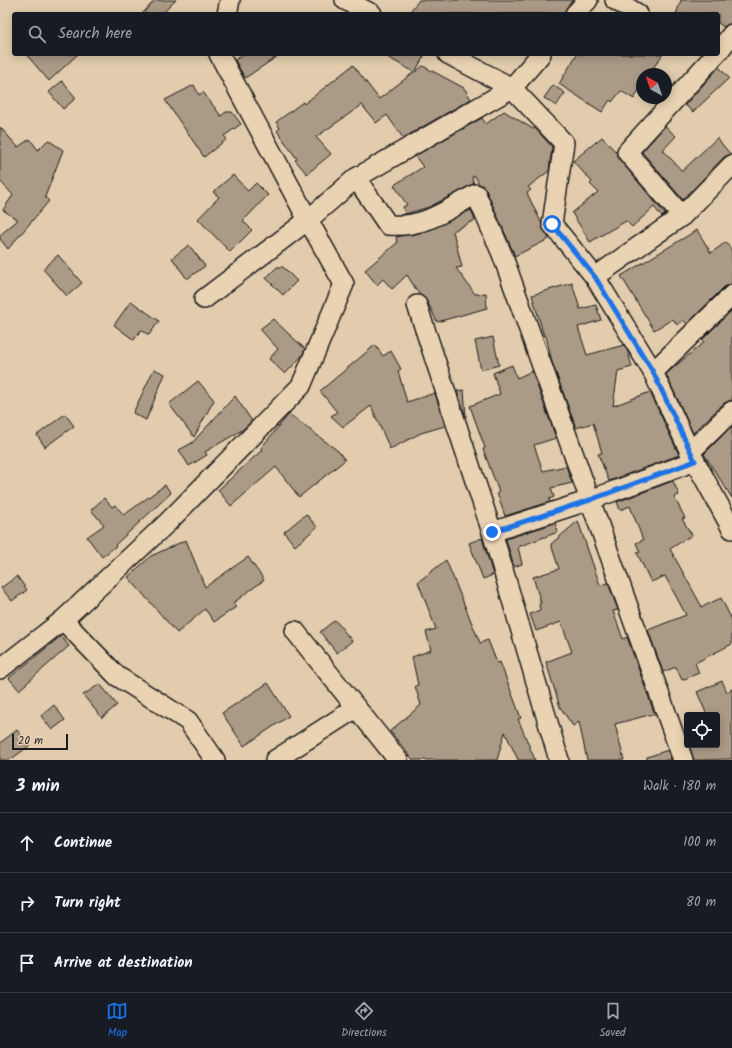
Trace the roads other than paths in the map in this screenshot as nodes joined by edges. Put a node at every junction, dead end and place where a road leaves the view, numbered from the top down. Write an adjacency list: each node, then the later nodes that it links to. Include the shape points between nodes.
1 (230, 0): 5 (street)
2 (345, 0): 6 (street)
3 (588, 0): 7 (street)
4 (615, 0): 8 (street)
5 (227, 12)
6 (368, 12)
7 (578, 12)
8 (635, 12)
9 (732, 34): 10 (street)
10 (720, 47)
11 (219, 56): 19 (street)
12 (452, 56): 15 (street)
13 (539, 56): 15 (street)
14 (712, 56): 18 (street, via 626,152)
15 (512, 88): 17 (street); 20 (street, via 564,143 552,224)
16 (732, 165): 18 (street)
17 (356, 178): 19 (street); 27 (street, via 388,225 405,226 426,221 476,194 502,254)
18 (682, 216): 20 (street)
19 (308, 220): 22 (street); 30 (street, via 344,284 301,386 167,524)
20 (595, 277): 24 (street)
21 (732, 295): 24 (street)
22 (204, 299)
23 (417, 304): 29 (street)
24 (653, 372): 26 (street)
25 (732, 411): 26 (street)
26 (692, 456): 27 (street); 28 (street)
27 (590, 500): 29 (street); 38 (street)
28 (732, 529)
29 (492, 532): 37 (street)
30 (63, 620): 32 (street); 34 (street, via 117,676 188,721)
31 (294, 631): 33 (street)
32 (0, 669)
33 (356, 708): 35 (street); 36 (street)
34 (215, 760)
35 (275, 760)
36 (398, 760)
37 (559, 760)
38 (683, 760)

